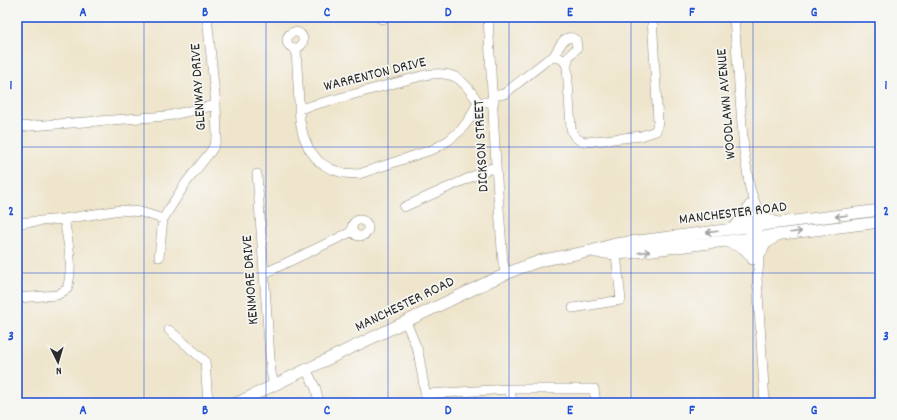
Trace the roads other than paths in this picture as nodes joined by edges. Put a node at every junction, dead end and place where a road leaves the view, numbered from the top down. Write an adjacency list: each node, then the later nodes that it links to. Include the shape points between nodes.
1 (207, 17): 12 (street, GLENWAY DRIVE)
2 (378, 17): 3 (street)
3 (387, 17)
4 (488, 17): 10 (street, DICKSON STREET)
5 (652, 17): 9 (street, via 658,122 656,131 641,136 580,141 571,128)
6 (734, 17): 18 (street, WOODLAWN AVENUE, via 743,144)
7 (296, 48): 13 (street)
8 (553, 57): 9 (street, via 562,59); 9 (street, via 563,40 573,37 577,48 569,56); 10 (street)
9 (567, 65)
10 (494, 99): 11 (street); 15 (street, DICKSON STREET)
11 (478, 102): 13 (street, WARRENTON DRIVE, via 462,81 453,75 440,73); 13 (street, via 462,130 449,140 434,149 360,174 343,173 319,162 303,136)
12 (216, 105): 14 (street, via 167,116); 21 (street, GLENWAY DRIVE, via 217,136 214,146 185,184)
13 (300, 108)
14 (17, 127)
15 (496, 166): 17 (street); 34 (street, DICKSON STREET)
16 (257, 174): 33 (street, KENMORE DRIVE)
17 (404, 207)
18 (752, 208): 24 (main road); 25 (main road); 27 (street, WOODLAWN AVENUE)
19 (880, 210): 25 (main road, MANCHESTER ROAD, one-way to 25)
20 (64, 219): 21 (street, via 120,210 141,212); 23 (street); 35 (street, via 71,264 67,289 56,295)
21 (163, 219): 32 (street, GLENWAY DRIVE)
22 (880, 222): 25 (main road, MANCHESTER ROAD, one-way to 22)
23 (17, 223)
24 (732, 229): 27 (main road, MANCHESTER ROAD); 29 (main road, MANCHESTER ROAD, one-way to 29, via 615,244)
25 (778, 229): 27 (main road, MANCHESTER ROAD); 31 (main road)
26 (353, 231): 33 (street)
27 (754, 232): 28 (main road, MANCHESTER ROAD); 31 (street, WOODLAWN AVENUE)
28 (726, 241): 30 (main road, MANCHESTER ROAD, one-way to 28); 31 (main road, via 744,248)
29 (591, 251): 30 (main road, MANCHESTER ROAD); 34 (main road, MANCHESTER ROAD, via 543,260)
30 (616, 254): 36 (street, via 621,300)
31 (755, 257): 48 (street, WOODLAWN AVENUE, via 759,265 757,278)
32 (159, 258)
33 (265, 274): 40 (street, KENMORE DRIVE)
34 (506, 274): 37 (main road, MANCHESTER ROAD)
35 (17, 298)
36 (573, 308)
37 (406, 322): 39 (main road, MANCHESTER ROAD); 42 (street, via 418,351)
38 (169, 330): 43 (street, via 205,361)
39 (306, 369): 40 (main road, MANCHESTER ROAD); 45 (street, via 314,384)
40 (274, 385): 44 (main road, MANCHESTER ROAD)
41 (509, 389): 42 (street); 46 (street); 47 (street, via 594,389)
42 (427, 399)
43 (208, 403)
44 (237, 403)
45 (319, 403)
46 (513, 403)
47 (596, 403)
48 (765, 403)

